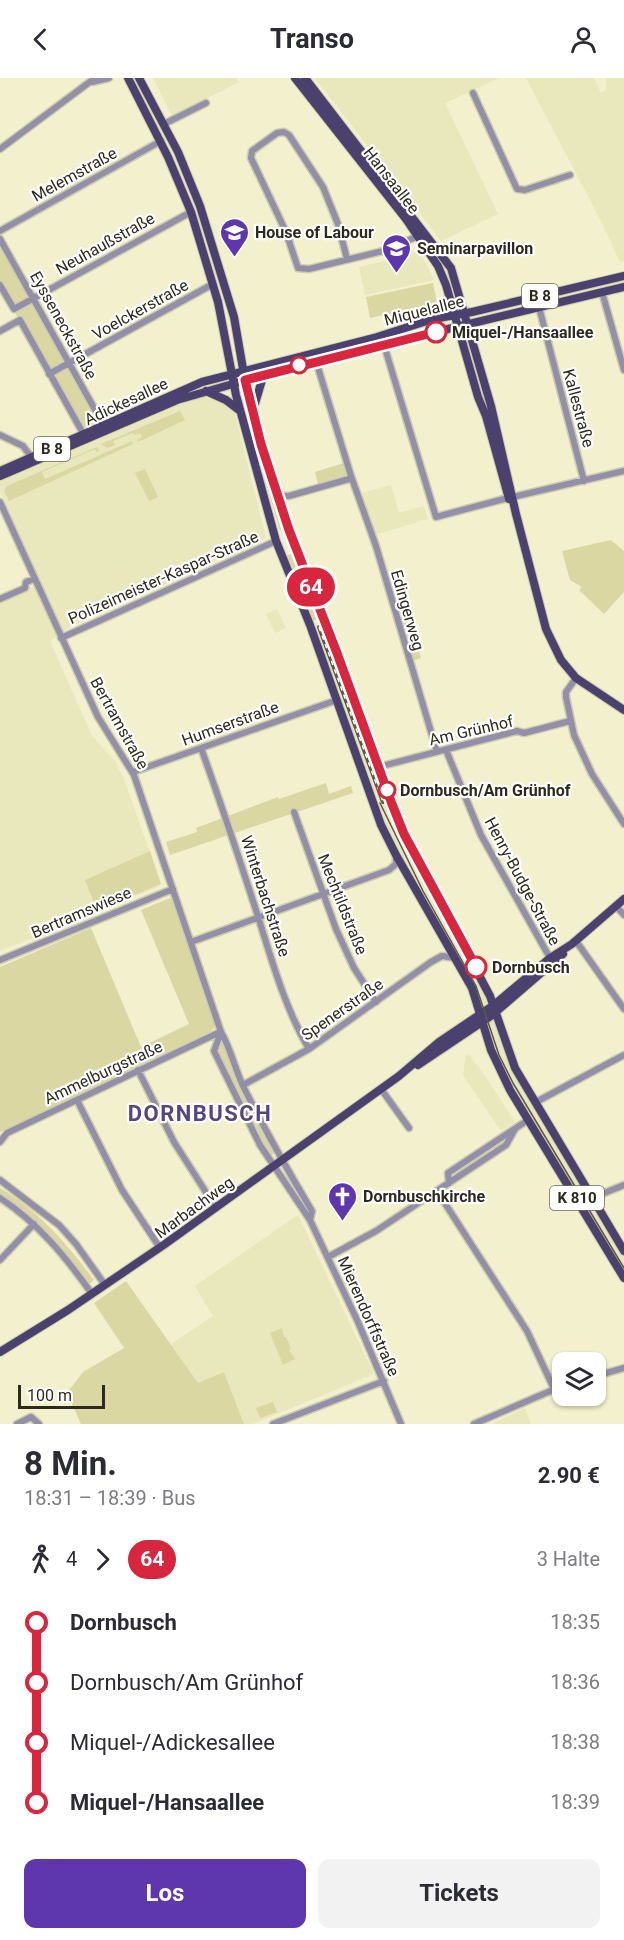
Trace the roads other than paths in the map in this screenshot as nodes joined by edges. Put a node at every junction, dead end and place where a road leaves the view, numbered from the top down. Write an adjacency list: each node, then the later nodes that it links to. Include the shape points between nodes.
1 (95, 78): 7 (street)
2 (109, 78): 7 (street)
3 (126, 78): 11 (main road)
4 (295, 78): 16 (main road, Hansaallee)
5 (305, 78): 26 (main road, Hansaallee, via 451,268)
6 (141, 80): 10 (main road)
7 (89, 83): 12 (street)
8 (473, 93): 13 (street, via 517,189 525,190)
9 (206, 103): 10 (street)
10 (164, 124): 35 (main road, via 195,192 222,274)
11 (160, 141): 14 (main road); 15 (street, Melemstraße)
12 (0, 149)
13 (570, 175)
14 (191, 212): 20 (main road); 24 (street, Neuhaußstraße)
15 (0, 231)
16 (418, 236): 18 (street, via 387,250); 27 (main road, Hansaallee, via 442,273)
17 (0, 239): 24 (street, Eysseneckstraße)
18 (346, 260): 18 (street, via 301,270 296,265 286,232 252,158 252,151 277,133 289,135 323,187 338,224)
19 (624, 276): 26 (main road, Miquelallee / B 8)
20 (213, 284): 33 (street, Voelckerstraße); 37 (main road)
21 (0, 285): 24 (street, Neuhaußstraße, via 14,309)
22 (624, 287): 23 (main road, Miquelallee / B 8)
23 (602, 292): 25 (main road, Miquelallee / B 8); 34 (street)
24 (33, 298): 33 (street, Eysseneckstraße)
25 (539, 307): 28 (main road, Miquelallee / B 8); 51 (street, Kallestraße)
26 (465, 314): 27 (main road, Miquelallee / B 8); 28 (main road, Hansaallee)
27 (455, 315): 29 (main road, Hansaallee); 35 (main road, Miquelallee / B 8)
28 (468, 324): 29 (main road, Miquelallee / B 8); 53 (main road, Hansaallee)
29 (458, 327): 31 (main road, Miquelallee / B 8); 53 (main road, Hansaallee)
30 (0, 331): 36 (street, via 20,320)
31 (384, 345): 32 (main road, Miquelallee / B 8); 53 (street, via 435,517)
32 (316, 361): 38 (main road, Miquelallee / B 8); 50 (street, Edingerweg)
33 (70, 363): 36 (street, Voelckerstraße); 44 (street, Eysseneckstraße)
34 (624, 370)
35 (243, 371): 37 (main road, Miquelallee / B 8); 39 (main road)
36 (49, 374): 46 (street)
37 (232, 374): 40 (main road); 44 (main road, Adickesallee / B 8, via 177,392)
38 (267, 374): 39 (main road, Miquelallee / B 8); 43 (main road)
39 (245, 380): 40 (main road, Miquelallee / B 8); 43 (main road)
40 (233, 383): 41 (main road, Adickesallee / B 8); 42 (main road, K 810)
41 (206, 391): 42 (main road); 49 (main road, Adickesallee / B 8)
42 (240, 411): 55 (main road, K 810)
43 (252, 411): 52 (main road)
44 (104, 426): 46 (main road, Adickesallee / B 8)
45 (0, 435): 47 (street, via 23,446)
46 (84, 435): 47 (main road, Adickesallee / B 8)
47 (32, 458): 49 (main road, Adickesallee / B 8)
48 (624, 471): 51 (street)
49 (1, 476)
50 (351, 476): 52 (street); 68 (street, Edingerweg, via 376,546)
51 (584, 481): 53 (street)
52 (278, 496): 56 (main road)
53 (511, 497): 62 (main road, Hansaallee, via 546,628 554,648)
54 (0, 502): 59 (street, Bertramstraße)
55 (273, 533): 56 (main road); 57 (main road, K 810)
56 (286, 533): 57 (main road); 58 (main road)
57 (276, 541): 58 (main road); 61 (street, Polizeimeister-Kaspar-Straße); 63 (main road, K 810)
58 (294, 542): 69 (main road, K 810)
59 (34, 579): 60 (street, via 26,582 25,588); 61 (street, Bertramstraße)
60 (0, 599)
61 (61, 638): 70 (street, Bertramstraße, via 98,717)
62 (576, 678): 64 (main road, Hansaallee); 65 (street, via 566,695)
63 (337, 700): 66 (street, Humserstraße); 73 (main road, K 810, via 380,822)
64 (624, 710)
65 (570, 720): 67 (street, Am Grünhof); 72 (street, via 592,774)
66 (201, 748): 70 (street, Humserstraße); 79 (street, Winterbachstraße)
67 (446, 750): 68 (street, Am Grünhof); 83 (street, Henry-Budge-Straße, via 481,835)
68 (437, 752): 69 (street, Am Grünhof)
69 (378, 767): 86 (main road, K 810, via 404,834)
70 (133, 772): 74 (street, Bertramstraße)
71 (294, 812): 75 (street, Mechtildstraße)
72 (624, 824)
73 (396, 855): 75 (street, via 396,864 389,870); 82 (main road, K 810)
74 (173, 889): 80 (street, Bertramstraße); 84 (street, Bertramswiese)
75 (322, 894): 79 (street); 85 (street, Mechtildstraße, via 354,968)
76 (624, 899): 77 (main road)
77 (616, 906): 78 (street); 81 (main road)
78 (624, 915)
79 (258, 918): 80 (street); 90 (street, Winterbachstraße, via 294,1022)
80 (190, 942): 89 (street, Bertramstraße)
81 (574, 942): 83 (main road); 86 (main road); 87 (street)
82 (455, 958): 85 (street, Spenerstraße, via 440,957); 88 (main road, K 810, via 472,988)
83 (550, 958): 86 (main road)
84 (0, 960)
85 (376, 1002): 90 (street, Spenerstraße)
86 (495, 1009): 88 (main road, Marbachweg); 96 (main road, K 810, via 515,1068)
87 (624, 1009)
88 (481, 1018): 94 (main road, Marbachweg, via 444,1049); 97 (main road, K 810, via 498,1067)
89 (221, 1032): 92 (street, Ammelburgstraße); 93 (street, Bertramstraße); 101 (street, Bertramstraße, via 214,1051)
90 (309, 1049): 93 (street, Spenerstraße)
91 (624, 1055): 96 (street)
92 (138, 1070): 95 (street, Ammelburgstraße); 107 (street, via 174,1142)
93 (243, 1085): 100 (street, Bertramstraße)
94 (381, 1089): 98 (street); 100 (main road, Marbachweg)
95 (76, 1100): 99 (street, Ammelburgstraße, via 7,1133); 110 (street, via 122,1190)
96 (536, 1102): 106 (main road, K 810)
97 (528, 1120): 104 (street, via 515,1129 506,1145); 114 (main road, K 810)
98 (409, 1128)
99 (0, 1142)
100 (282, 1161): 101 (main road, Marbachweg); 108 (street, Mierendorffstraße, via 312,1211)
101 (274, 1167): 107 (main road, Marbachweg); 108 (street, Mierendorffstraße)
102 (0, 1180): 115 (street, via 59,1225)
103 (624, 1185): 106 (street)
104 (437, 1191): 112 (street); 121 (street, via 528,1331)
105 (0, 1198): 109 (street)
106 (592, 1198): 111 (main road, K 810)
107 (216, 1208): 110 (main road, Marbachweg)
108 (310, 1220): 112 (street, Mierendorffstraße)
109 (34, 1224): 113 (street); 116 (street, via 59,1249)
110 (160, 1248): 115 (main road, Marbachweg)
111 (624, 1251)
112 (328, 1257): 120 (street, Mierendorffstraße)
113 (0, 1260)
114 (624, 1278)
115 (105, 1285): 116 (main road, Marbachweg)
116 (92, 1294): 117 (main road, Marbachweg)
117 (0, 1352)
118 (624, 1368): 119 (street)
119 (606, 1373)
120 (384, 1381): 125 (street); 126 (street, Mierendorffstraße)
121 (552, 1385)
122 (552, 1390): 127 (street)
123 (17, 1424): 124 (street, via 31,1417)
124 (39, 1424)
125 (273, 1424)
126 (401, 1424)
127 (474, 1424)

